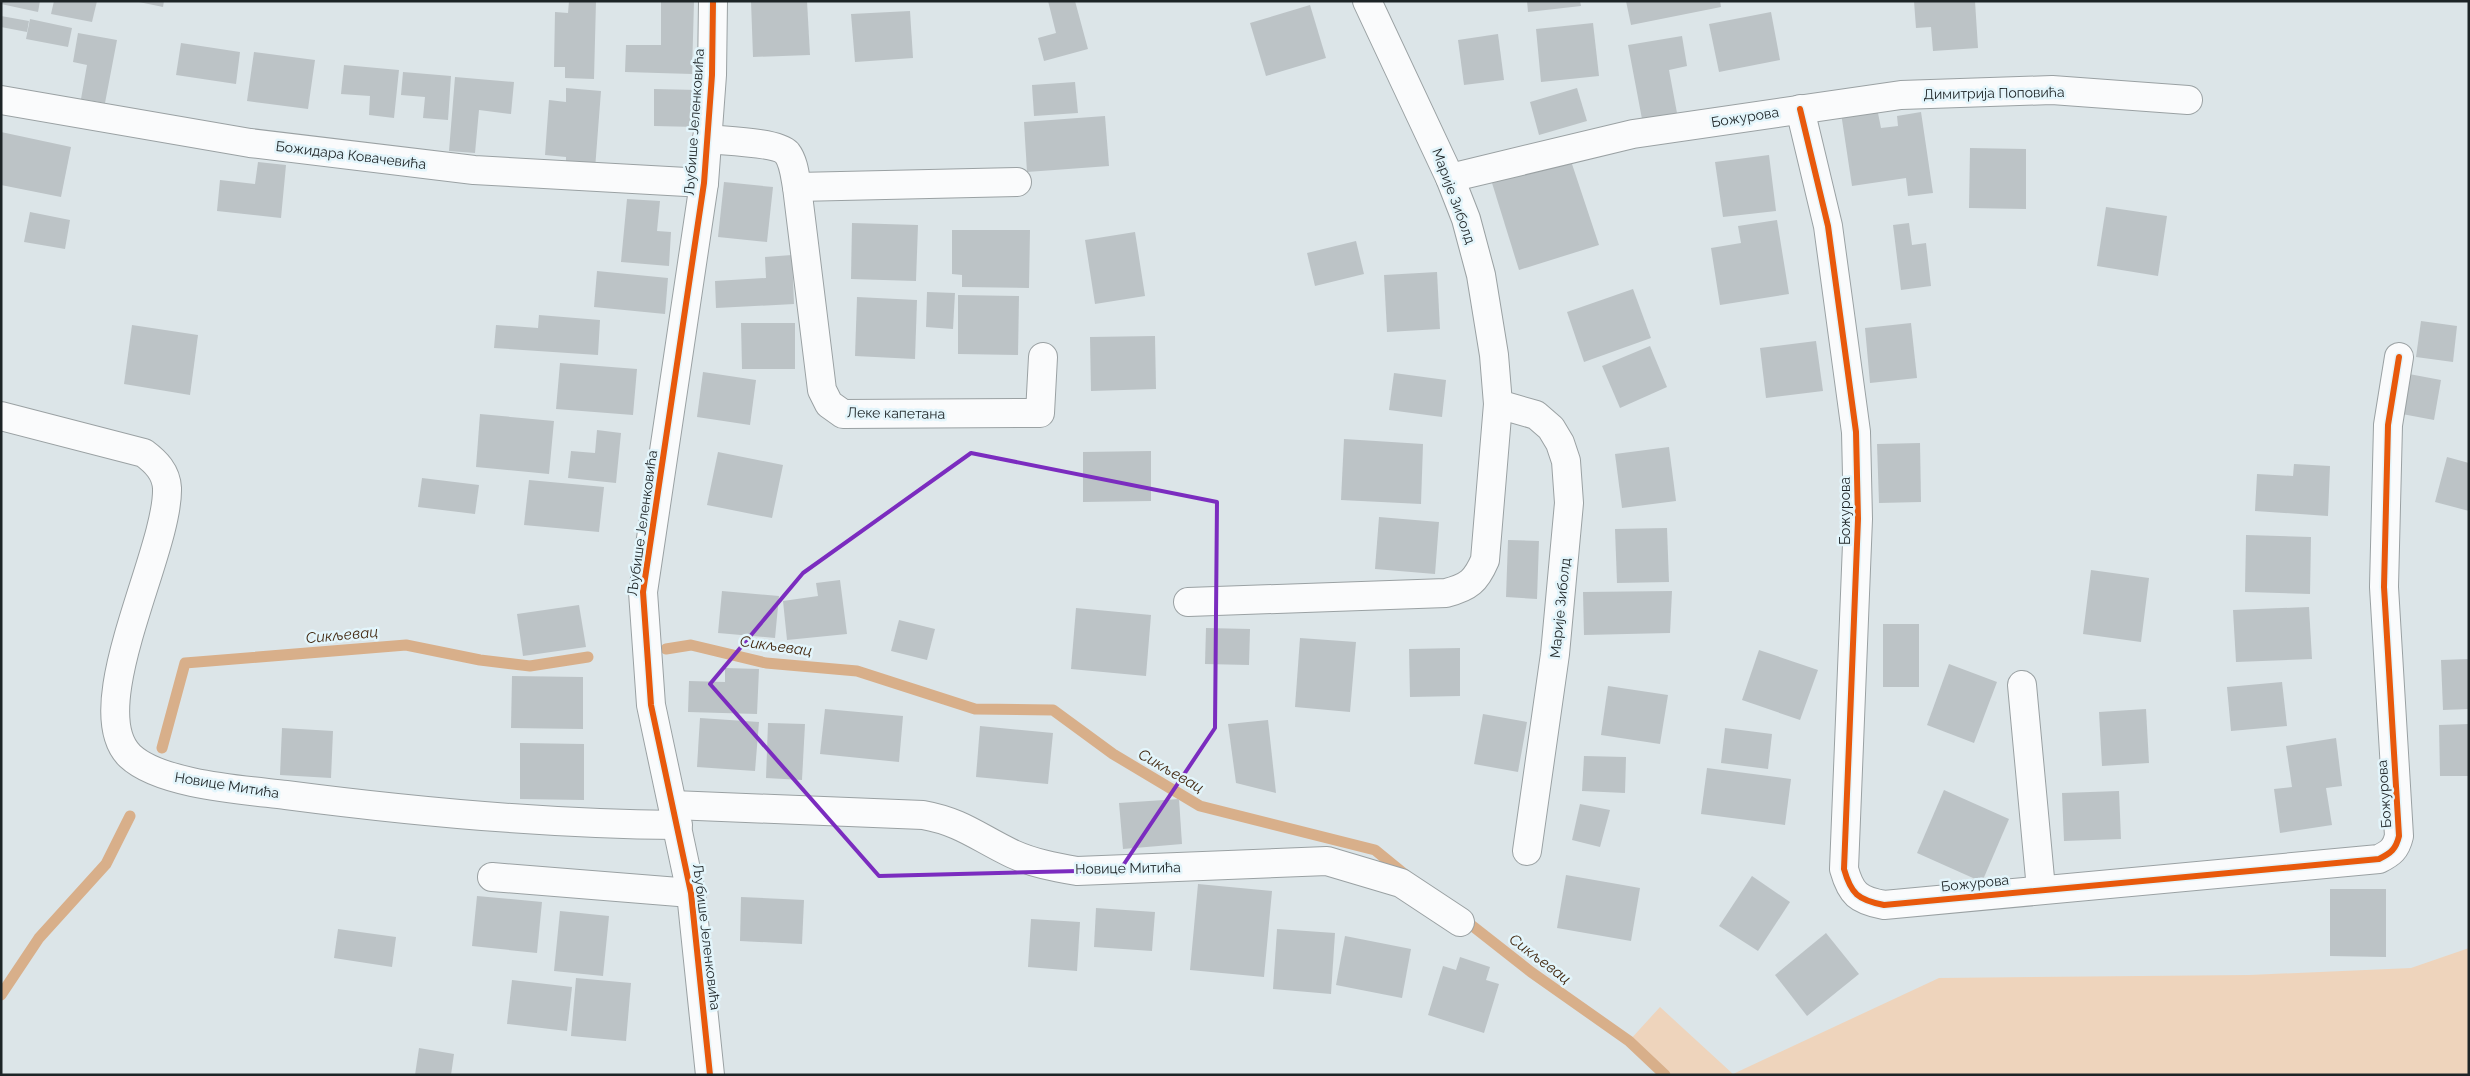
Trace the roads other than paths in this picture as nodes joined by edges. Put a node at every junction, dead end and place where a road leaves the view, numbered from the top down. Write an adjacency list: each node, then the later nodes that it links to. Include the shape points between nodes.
1 (713, 1): 6 (street, Љубише Јеленковића)
2 (1368, 1): 7 (street, Марије Зиболд)
3 (1, 100): 9 (street, Божидара Ковачевића, via 250,143 474,170)
4 (2188, 100): 5 (street, Димитрија Поповића, via 2052,90 1976,91 1901,95)
5 (1800, 109): 7 (street, Божурова, via 1632,134); 20 (street, Божурова, via 1828,226 1856,432 1858,518 1844,869 1849,887 1869,902 1884,905)
6 (707, 139): 9 (street, Љубише Јеленковића); 10 (street, Леке капетана, via 776,147 787,153)
7 (1450, 178): 13 (street, Марије Зиболд, via 1466,219 1481,276)
8 (1017, 182): 10 (street)
9 (704, 183): 17 (street, Љубише Јеленковића, via 643,592 651,705)
10 (797, 187): 11 (street, Леке капетана, via 822,390 829,404 843,414 1040,413)
11 (1043, 357)
12 (2399, 357): 20 (street, Божурова, via 2388,425 2384,586 2399,836 2397,847 2379,859)
13 (1498, 404): 15 (street, Марије Зиболд, via 1485,560 1477,578 1461,589 1446,593); 18 (street, Марије Зиболд, via 1536,415 1551,428 1566,461 1569,503 1555,654)
14 (1, 416): 17 (street, Новице Митића, via 144,453 159,464 167,487 164,517 123,658 114,715 118,736 129,755 147,767 168,776 210,785 353,804 534,821)
15 (1188, 602)
16 (2022, 685): 20 (street)
17 (676, 815): 21 (street, Љубише Јеленковића); 22 (street, Новице Митића, via 923,815 969,829 1013,854 1046,866 1077,871 1327,861 1400,883)
18 (1527, 850)
19 (492, 876): 21 (street)
20 (2041, 889)
21 (691, 893): 23 (street, Љубише Јеленковића)
22 (1460, 922)
23 (710, 1075)

